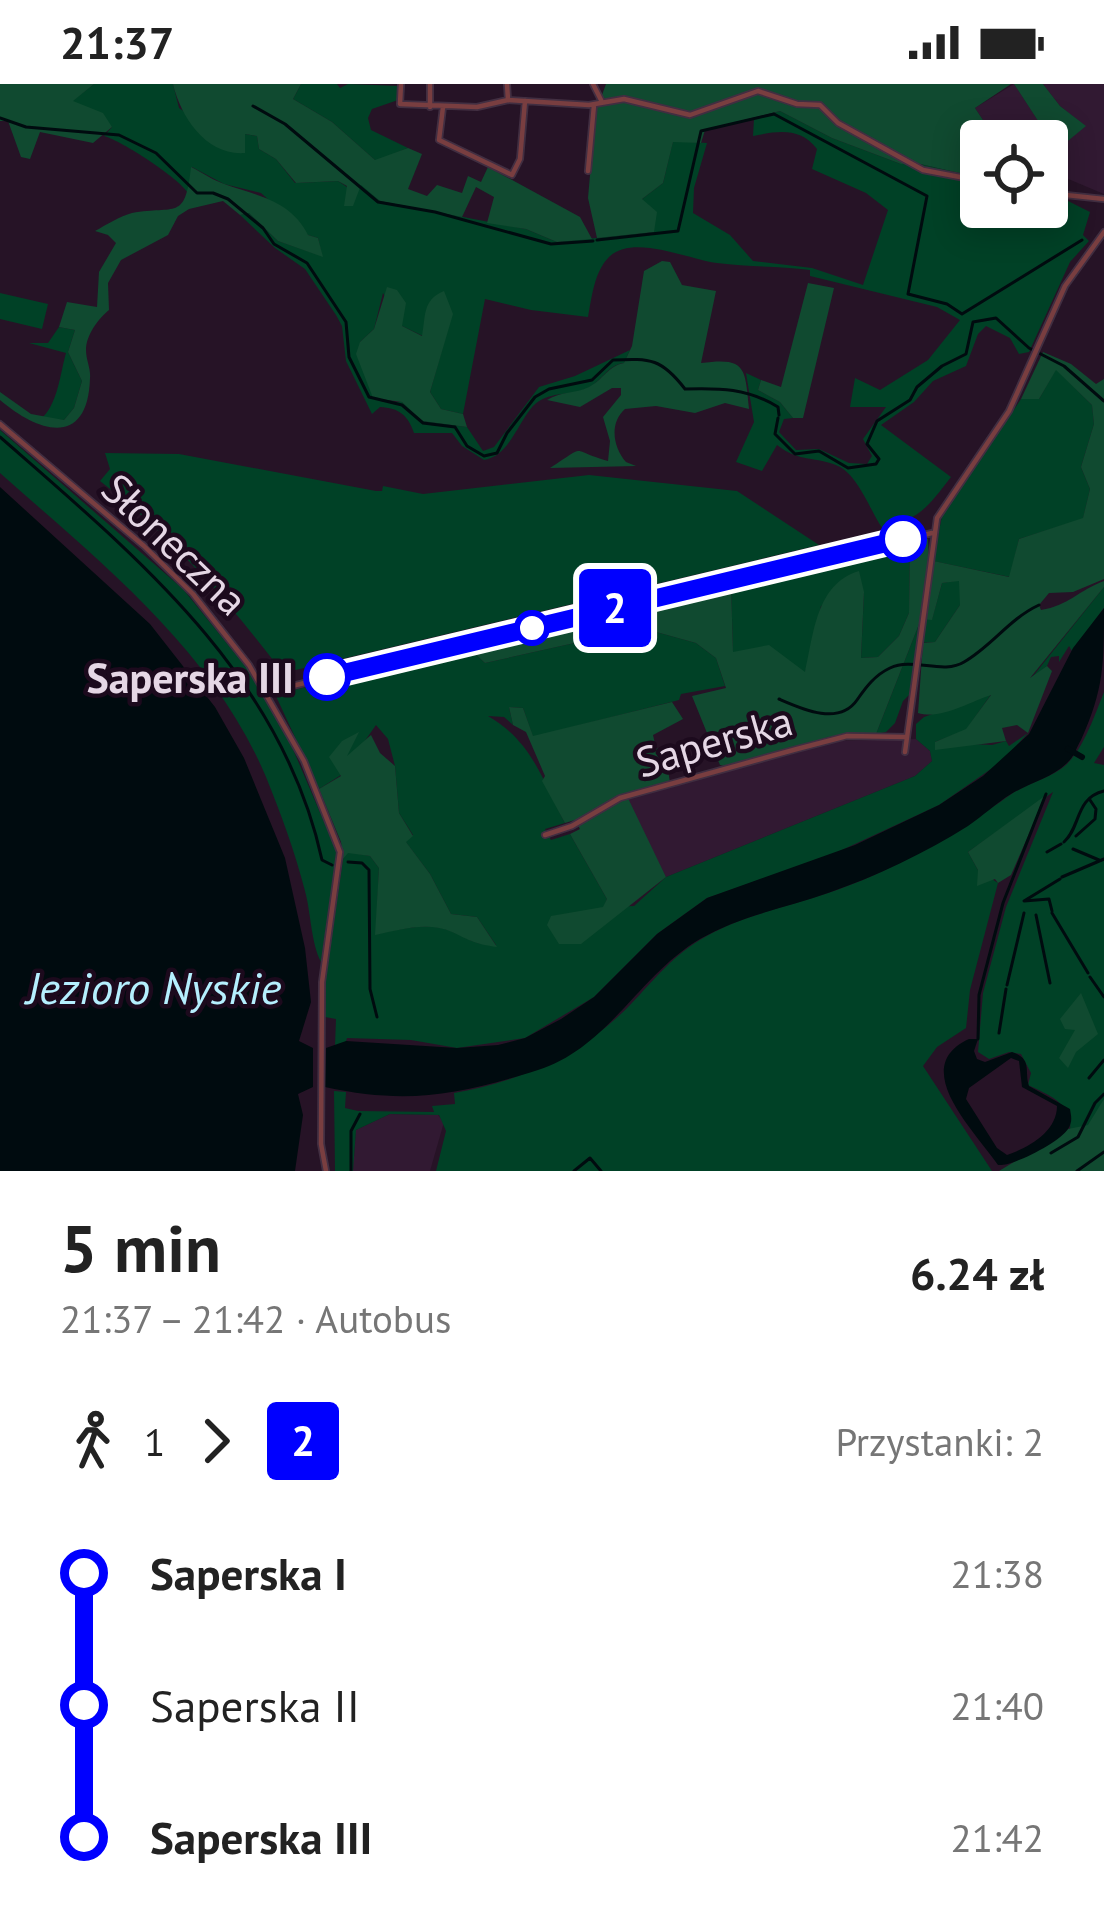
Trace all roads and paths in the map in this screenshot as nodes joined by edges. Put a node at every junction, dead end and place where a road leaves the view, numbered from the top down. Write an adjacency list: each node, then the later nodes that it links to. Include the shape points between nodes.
1 (401, 84): 8 (street, via 400,104)
2 (430, 84): 8 (street)
3 (506, 84): 5 (street)
4 (593, 84): 7 (street)
5 (508, 100): 6 (street); 9 (street)
6 (525, 101): 7 (street); 9 (street, via 512,175 439,140)
7 (598, 104): 10 (street); 11 (street, via 624,99 689,115 758,92 820,105 922,170)
8 (430, 106): 9 (street)
9 (443, 107)
10 (588, 171)
11 (960, 177)
12 (1068, 196): 13 (street)
13 (1104, 199)
14 (1104, 232): 16 (street, via 1065,286 1009,412)
15 (0, 424): 17 (street, Słoneczna, via 180,580)
16 (932, 533): 17 (street); 18 (street)
17 (267, 692): 21 (street, Słoneczna, via 340,852 322,982)
18 (908, 736): 19 (street); 20 (street, Saperska, via 813,744 620,798)
19 (905, 752)
20 (545, 836)
21 (326, 1171)

